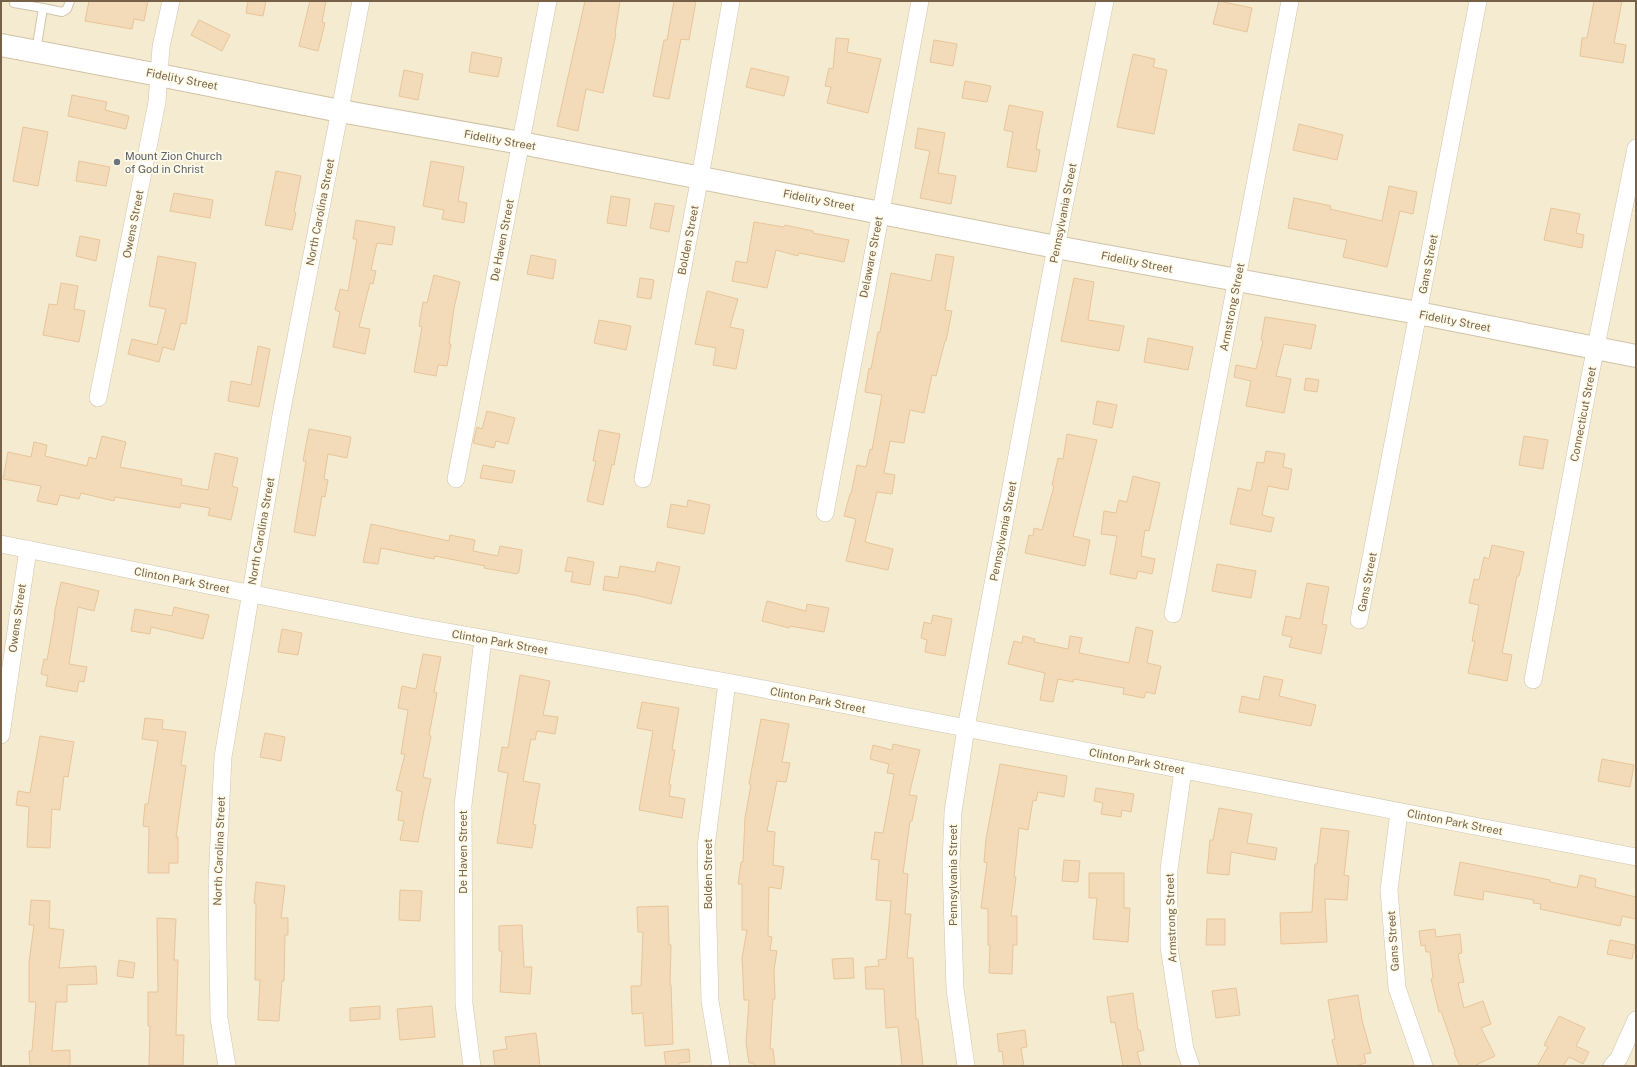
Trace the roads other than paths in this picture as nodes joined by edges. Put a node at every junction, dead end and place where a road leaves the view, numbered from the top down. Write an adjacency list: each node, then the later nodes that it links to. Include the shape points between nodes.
1 (70, 1): 11 (lane, via 67,9 62,12)
2 (170, 1): 14 (street, Owens Street, via 161,47)
3 (361, 1): 15 (street, North Carolina Street)
4 (548, 1): 16 (street, De Haven Street)
5 (731, 1): 18 (street, Bolden Street)
6 (920, 1): 19 (street, Delaware Street)
7 (1105, 1): 20 (street, Pennsylvania Street)
8 (1290, 1): 21 (street, Armstrong Street)
9 (1478, 1): 22 (street, Gans Street)
10 (14, 3): 11 (lane)
11 (43, 8): 13 (lane)
12 (1, 45): 13 (main road, Fidelity Street)
13 (36, 52): 14 (main road, Fidelity Street)
14 (159, 75): 15 (main road, Fidelity Street); 25 (street, Owens Street, via 157,102)
15 (340, 111): 16 (main road, Fidelity Street); 31 (street, North Carolina Street)
16 (521, 143): 18 (main road, Fidelity Street); 26 (street, De Haven Street)
17 (1636, 148): 23 (street, Connecticut Street)
18 (700, 177): 19 (main road, Fidelity Street); 27 (street, Bolden Street)
19 (880, 212): 20 (main road, Fidelity Street); 28 (street, Delaware Street)
20 (1056, 247): 21 (main road, Fidelity Street); 37 (street, Pennsylvania Street)
21 (1237, 281): 22 (main road, Fidelity Street); 32 (street, Armstrong Street)
22 (1418, 313): 23 (main road, Fidelity Street); 33 (street, Gans Street)
23 (1596, 348): 24 (main road, Fidelity Street); 35 (street, Connecticut Street)
24 (1636, 356)
25 (98, 398)
26 (456, 479)
27 (643, 479)
28 (825, 513)
29 (1, 544): 30 (street, Clinton Park Street)
30 (28, 549): 31 (street, Clinton Park Street); 38 (street, Owens Street)
31 (250, 593): 34 (street, Clinton Park Street); 43 (street, North Carolina Street, via 222,764 217,890 220,1018)
32 (1173, 614)
33 (1359, 620)
34 (484, 639): 36 (street, Clinton Park Street); 44 (street, De Haven Street, via 463,805 464,1004)
35 (1534, 680)
36 (727, 682): 37 (street, Clinton Park Street); 45 (street, Bolden Street, via 706,847 710,1001)
37 (966, 728): 39 (street, Clinton Park Street); 46 (street, Pennsylvania Street, via 954,812 951,865 954,989)
38 (1, 735)
39 (1183, 770): 40 (street, Clinton Park Street); 47 (street, Armstrong Street, via 1169,869 1169,947)
40 (1399, 812): 41 (street, Clinton Park Street); 48 (street, Gans Street, via 1389,890 1397,988)
41 (1636, 856)
42 (1636, 1020): 49 (street, via 1619,1058)
43 (227, 1066)
44 (472, 1066)
45 (721, 1066)
46 (966, 1066)
47 (1190, 1066)
48 (1424, 1066)
49 (1612, 1066)

